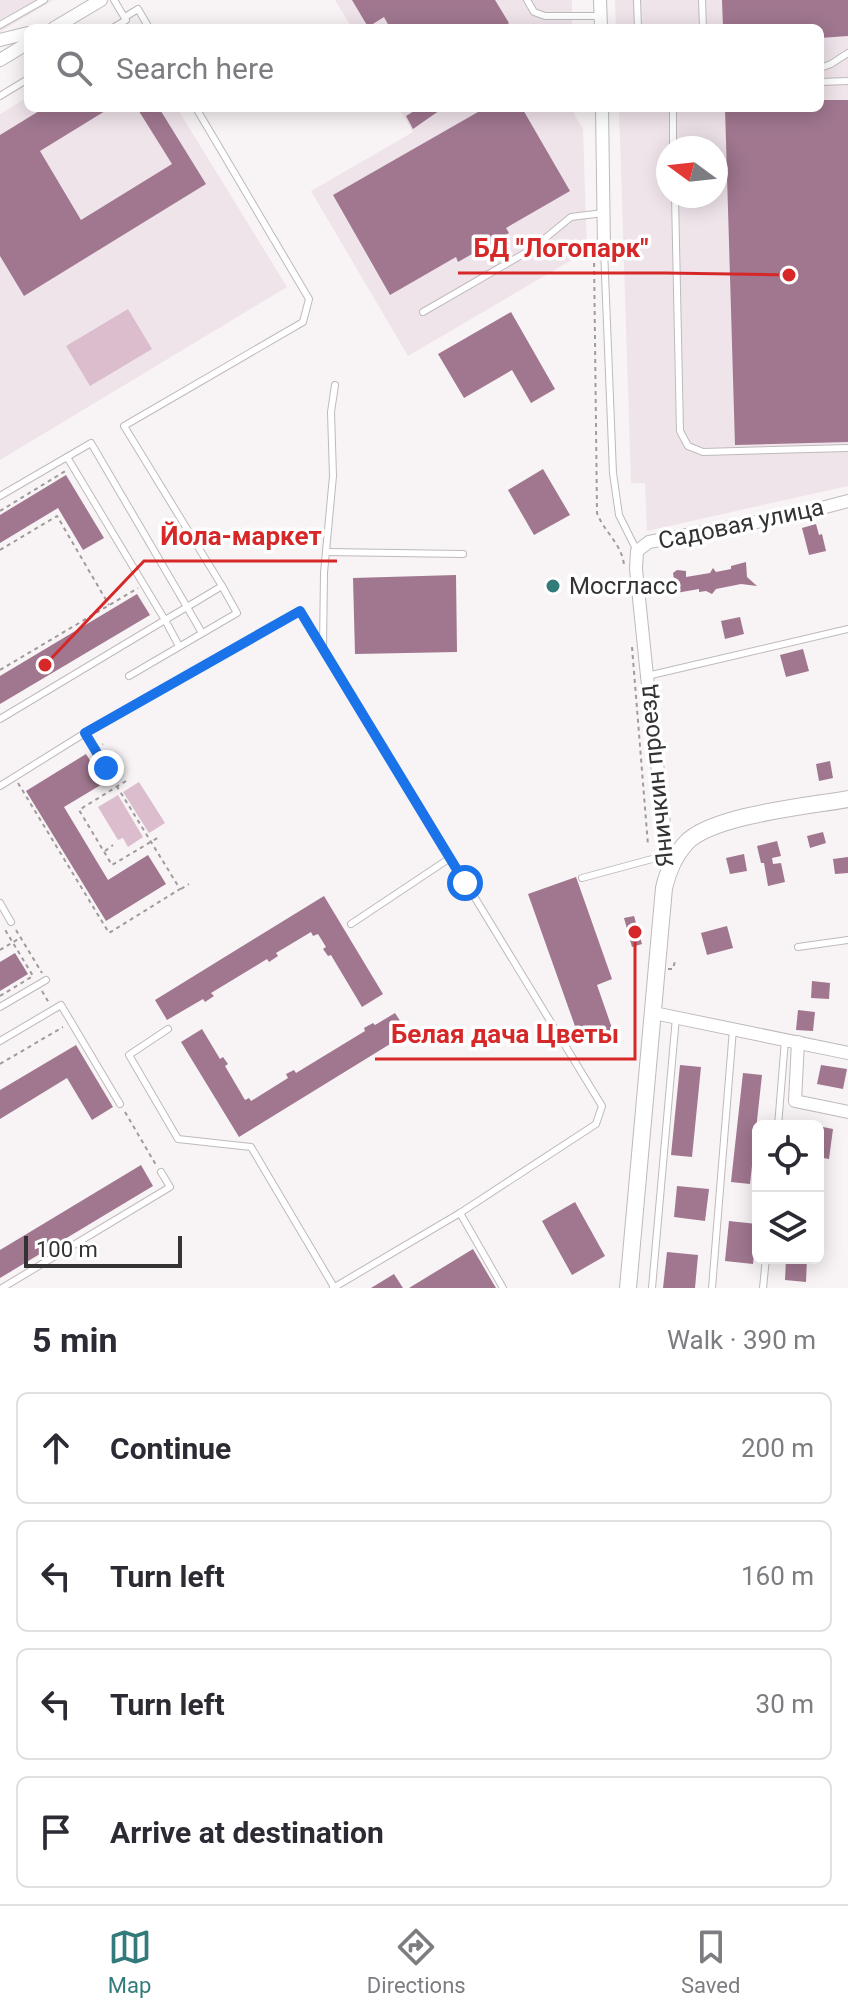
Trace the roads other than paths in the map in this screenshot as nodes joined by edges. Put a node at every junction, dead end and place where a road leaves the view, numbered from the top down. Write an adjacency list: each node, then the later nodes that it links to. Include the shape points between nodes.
1 (44, 0): 17 (lane)
2 (101, 0): 8 (street)
3 (114, 0): 9 (lane)
4 (527, 0): 10 (lane, via 534,12 545,16)
5 (600, 0): 10 (street)
6 (637, 0): 15 (lane)
7 (702, 0): 16 (lane)
8 (80, 7): 11 (street); 12 (street)
9 (125, 17): 13 (lane); 14 (lane, via 138,9)
10 (601, 22)
11 (50, 24)
12 (59, 24)
13 (119, 24)
14 (147, 24)
15 (638, 24)
16 (703, 24)
17 (0, 25)
18 (24, 34): 19 (street)
19 (0, 40)
20 (22, 47): 22 (street)
21 (848, 53): 23 (lane)
22 (0, 58)
23 (824, 67)
24 (24, 81): 27 (lane)
25 (848, 81): 26 (lane)
26 (824, 82)
27 (0, 96)
28 (198, 112): 44 (lane, via 309,299 303,322 124,426)
29 (602, 112): 33 (street)
30 (673, 112): 31 (lane)
31 (673, 136)
32 (675, 208): 37 (lane, via 680,431 688,446 703,452)
33 (603, 213): 34 (street); 35 (lane, via 571,217 532,249)
34 (599, 250): 41 (lane, via 613,473 619,515)
35 (423, 312)
36 (335, 385): 42 (lane)
37 (848, 448)
38 (67, 457): 39 (lane); 45 (lane, via 91,443); 46 (lane)
39 (0, 496)
40 (848, 501): 41 (street, Садовая улица, via 649,542)
41 (637, 551): 52 (street, Яничкин проезд)
42 (326, 552): 43 (lane); 50 (lane)
43 (463, 554)
44 (222, 586): 45 (lane); 48 (lane, via 237,613)
45 (187, 607): 46 (lane); 48 (lane)
46 (165, 620): 49 (lane); 53 (lane)
47 (848, 629): 52 (lane)
48 (202, 633): 49 (lane)
49 (179, 646): 51 (lane)
50 (323, 650): 54 (lane, via 300,611); 56 (lane)
51 (129, 676)
52 (647, 676): 57 (street, Яничкин проезд)
53 (0, 719)
54 (0, 786)
55 (848, 799): 57 (street, via 715,826 687,841)
56 (450, 858): 61 (lane); 77 (lane, via 602,1106 596,1124)
57 (668, 862): 58 (lane); 66 (street, Яничкин проезд)
58 (582, 878)
59 (0, 903): 60 (lane)
60 (11, 922)
61 (351, 924)
62 (848, 940): 63 (lane)
63 (798, 947)
64 (46, 980): 65 (lane)
65 (0, 1007)
66 (654, 1013): 67 (street); 82 (street, Яничкин проезд)
67 (676, 1017): 69 (street); 83 (lane)
68 (168, 1029): 80 (lane, via 129,1055 178,1139 251,1147)
69 (733, 1029): 71 (street); 84 (lane)
70 (0, 1041): 73 (lane, via 61,1005)
71 (792, 1041): 72 (street); 74 (street, via 795,1101); 75 (lane)
72 (848, 1053)
73 (120, 1104)
74 (848, 1112)
75 (779, 1120)
76 (161, 1172): 79 (lane, via 170,1187)
77 (460, 1213): 80 (lane); 81 (lane)
78 (765, 1264): 85 (lane)
79 (2, 1288)
80 (334, 1288)
81 (503, 1288)
82 (628, 1288)
83 (652, 1288)
84 (712, 1288)
85 (763, 1288)

